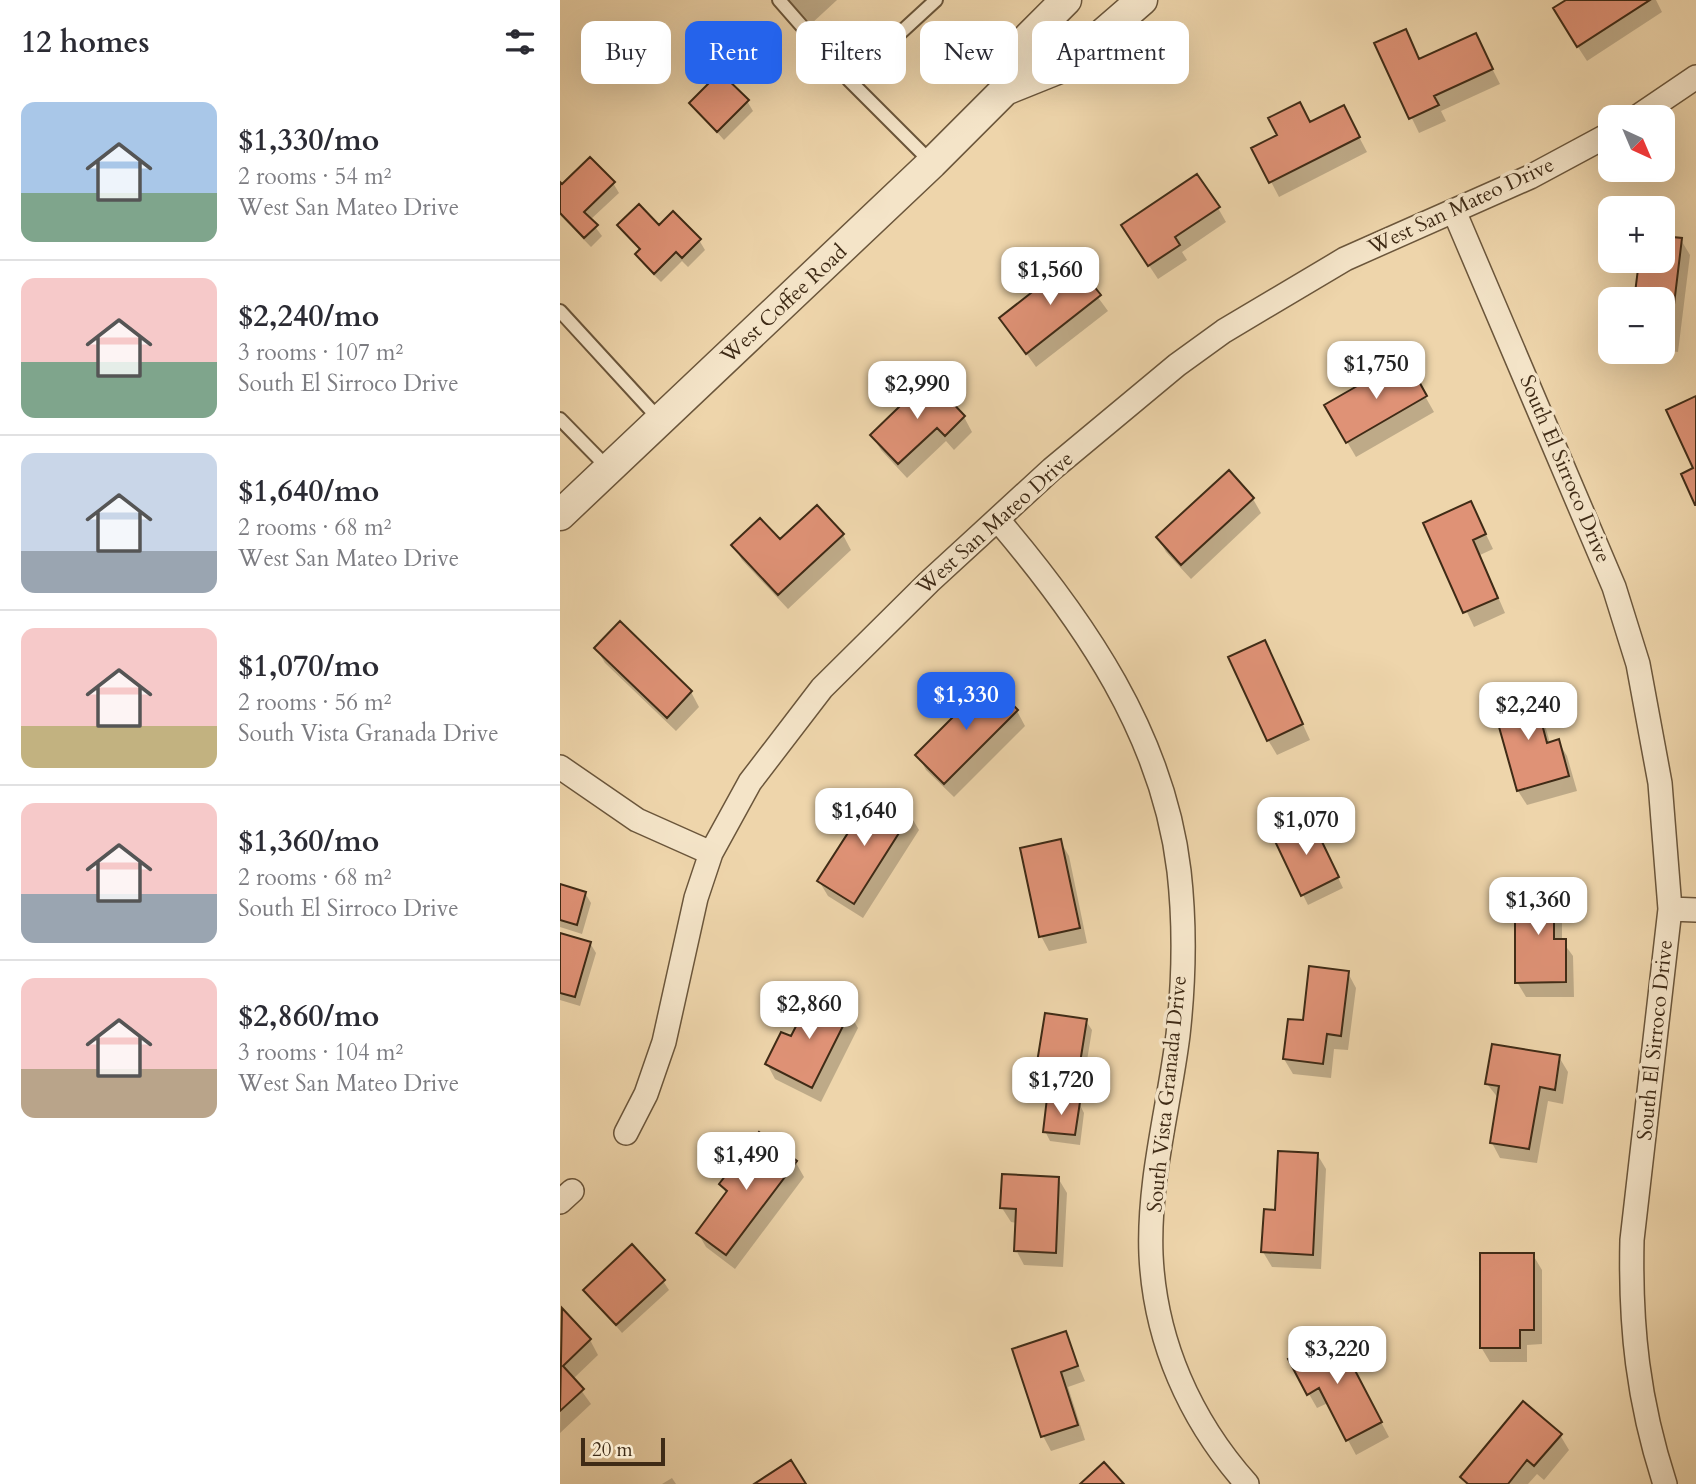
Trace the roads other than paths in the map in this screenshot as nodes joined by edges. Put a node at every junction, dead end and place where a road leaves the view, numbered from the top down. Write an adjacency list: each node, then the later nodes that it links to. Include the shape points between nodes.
1 (779, 0): 5 (lane)
2 (936, 0): 6 (lane)
3 (1066, 0): 9 (street, West Coffee Road, via 1029,37)
4 (1129, 7): 9 (street, West Coffee Road, via 1067,65)
5 (797, 21)
6 (906, 28)
7 (1696, 77): 10 (street)
8 (853, 84): 12 (lane)
9 (1005, 90): 12 (street, West Coffee Road)
10 (1655, 105)
11 (1598, 141): 13 (street, West San Mateo Drive)
12 (932, 163): 16 (street, West Coffee Road)
13 (1454, 211): 19 (street, West San Mateo Drive, via 1345,260 1223,331 1052,469); 22 (street, South El Sirroco Drive, via 1565,466 1614,587 1634,651 1660,783)
14 (560, 311): 16 (lane)
15 (560, 419): 17 (lane)
16 (660, 421): 17 (street, West Coffee Road)
17 (609, 469): 18 (street, West Coffee Road)
18 (560, 514)
19 (998, 520): 21 (street, West San Mateo Drive, via 822,688 750,782); 25 (street, South Vista Granada Drive, via 1069,608 1125,697 1165,801 1179,869 1183,929 1178,1035 1155,1188 1154,1290 1164,1338 1181,1384 1216,1444)
20 (560, 766): 21 (street, via 636,820)
21 (711, 853): 24 (street, West San Mateo Drive, via 696,898 664,1042)
22 (1670, 909): 23 (street); 26 (street, South El Sirroco Drive, via 1632,1240 1631,1287 1642,1400)
23 (1696, 910)
24 (626, 1133)
25 (1247, 1484)
26 (1665, 1484)

